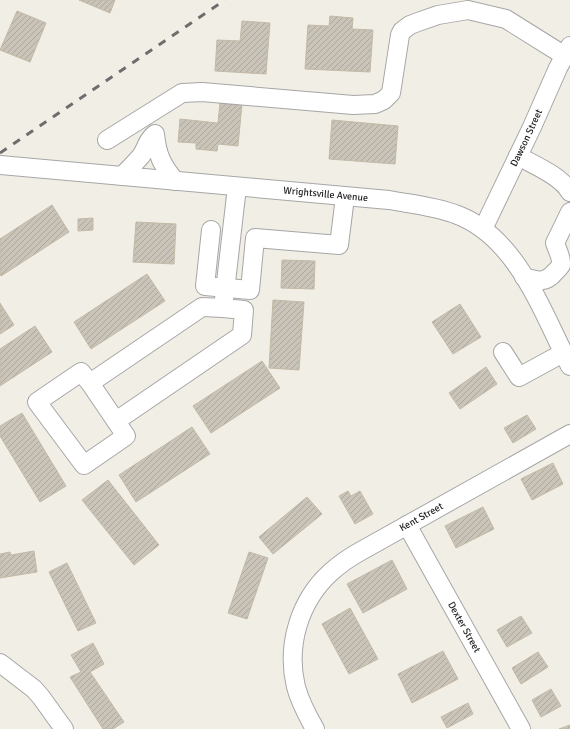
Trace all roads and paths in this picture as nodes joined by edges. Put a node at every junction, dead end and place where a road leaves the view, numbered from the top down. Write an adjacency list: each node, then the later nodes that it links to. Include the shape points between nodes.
1 (567, 51): 2 (street, via 506,19 468,10 438,15 410,25 402,31 391,93 375,104 353,105 202,92 182,93); 5 (street, Dawson Street)
2 (156, 109): 3 (street); 4 (street)
3 (155, 134): 7 (street, via 148,139 140,157); 8 (street, via 160,159)
4 (107, 140)
5 (518, 156): 10 (street, via 556,178); 13 (street, Dawson Street)
6 (0, 165): 7 (street, Wrightsville Avenue)
7 (122, 176): 8 (street, Wrightsville Avenue)
8 (175, 181): 9 (street, Wrightsville Avenue)
9 (237, 187): 11 (street, Wrightsville Avenue); 16 (street)
10 (570, 192)
11 (345, 197): 13 (street, Wrightsville Avenue, via 426,206 455,214); 16 (street, via 339,245 255,238 250,290)
12 (570, 212): 15 (street, via 555,243 561,265 550,279 538,281)
13 (483, 229): 15 (street, Wrightsville Avenue, via 512,259)
14 (211, 230): 16 (street, via 205,286)
15 (524, 277): 19 (street, Wrightsville Avenue)
16 (226, 288): 17 (street)
17 (223, 308): 20 (street, via 202,307); 21 (street, via 244,310 242,335)
18 (503, 352): 19 (street, via 518,377)
19 (567, 359)
20 (90, 383): 21 (street); 21 (street, via 81,372 37,402 84,465 126,436)
21 (116, 422)
22 (570, 434): 23 (street, Kent Street)
23 (407, 525): 26 (street, Kent Street, via 330,572 308,599 297,625 294,674 300,700); 27 (street, Dexter Street)
24 (0, 663): 25 (street, via 41,697)
25 (64, 729)
26 (315, 729)
27 (521, 729)

